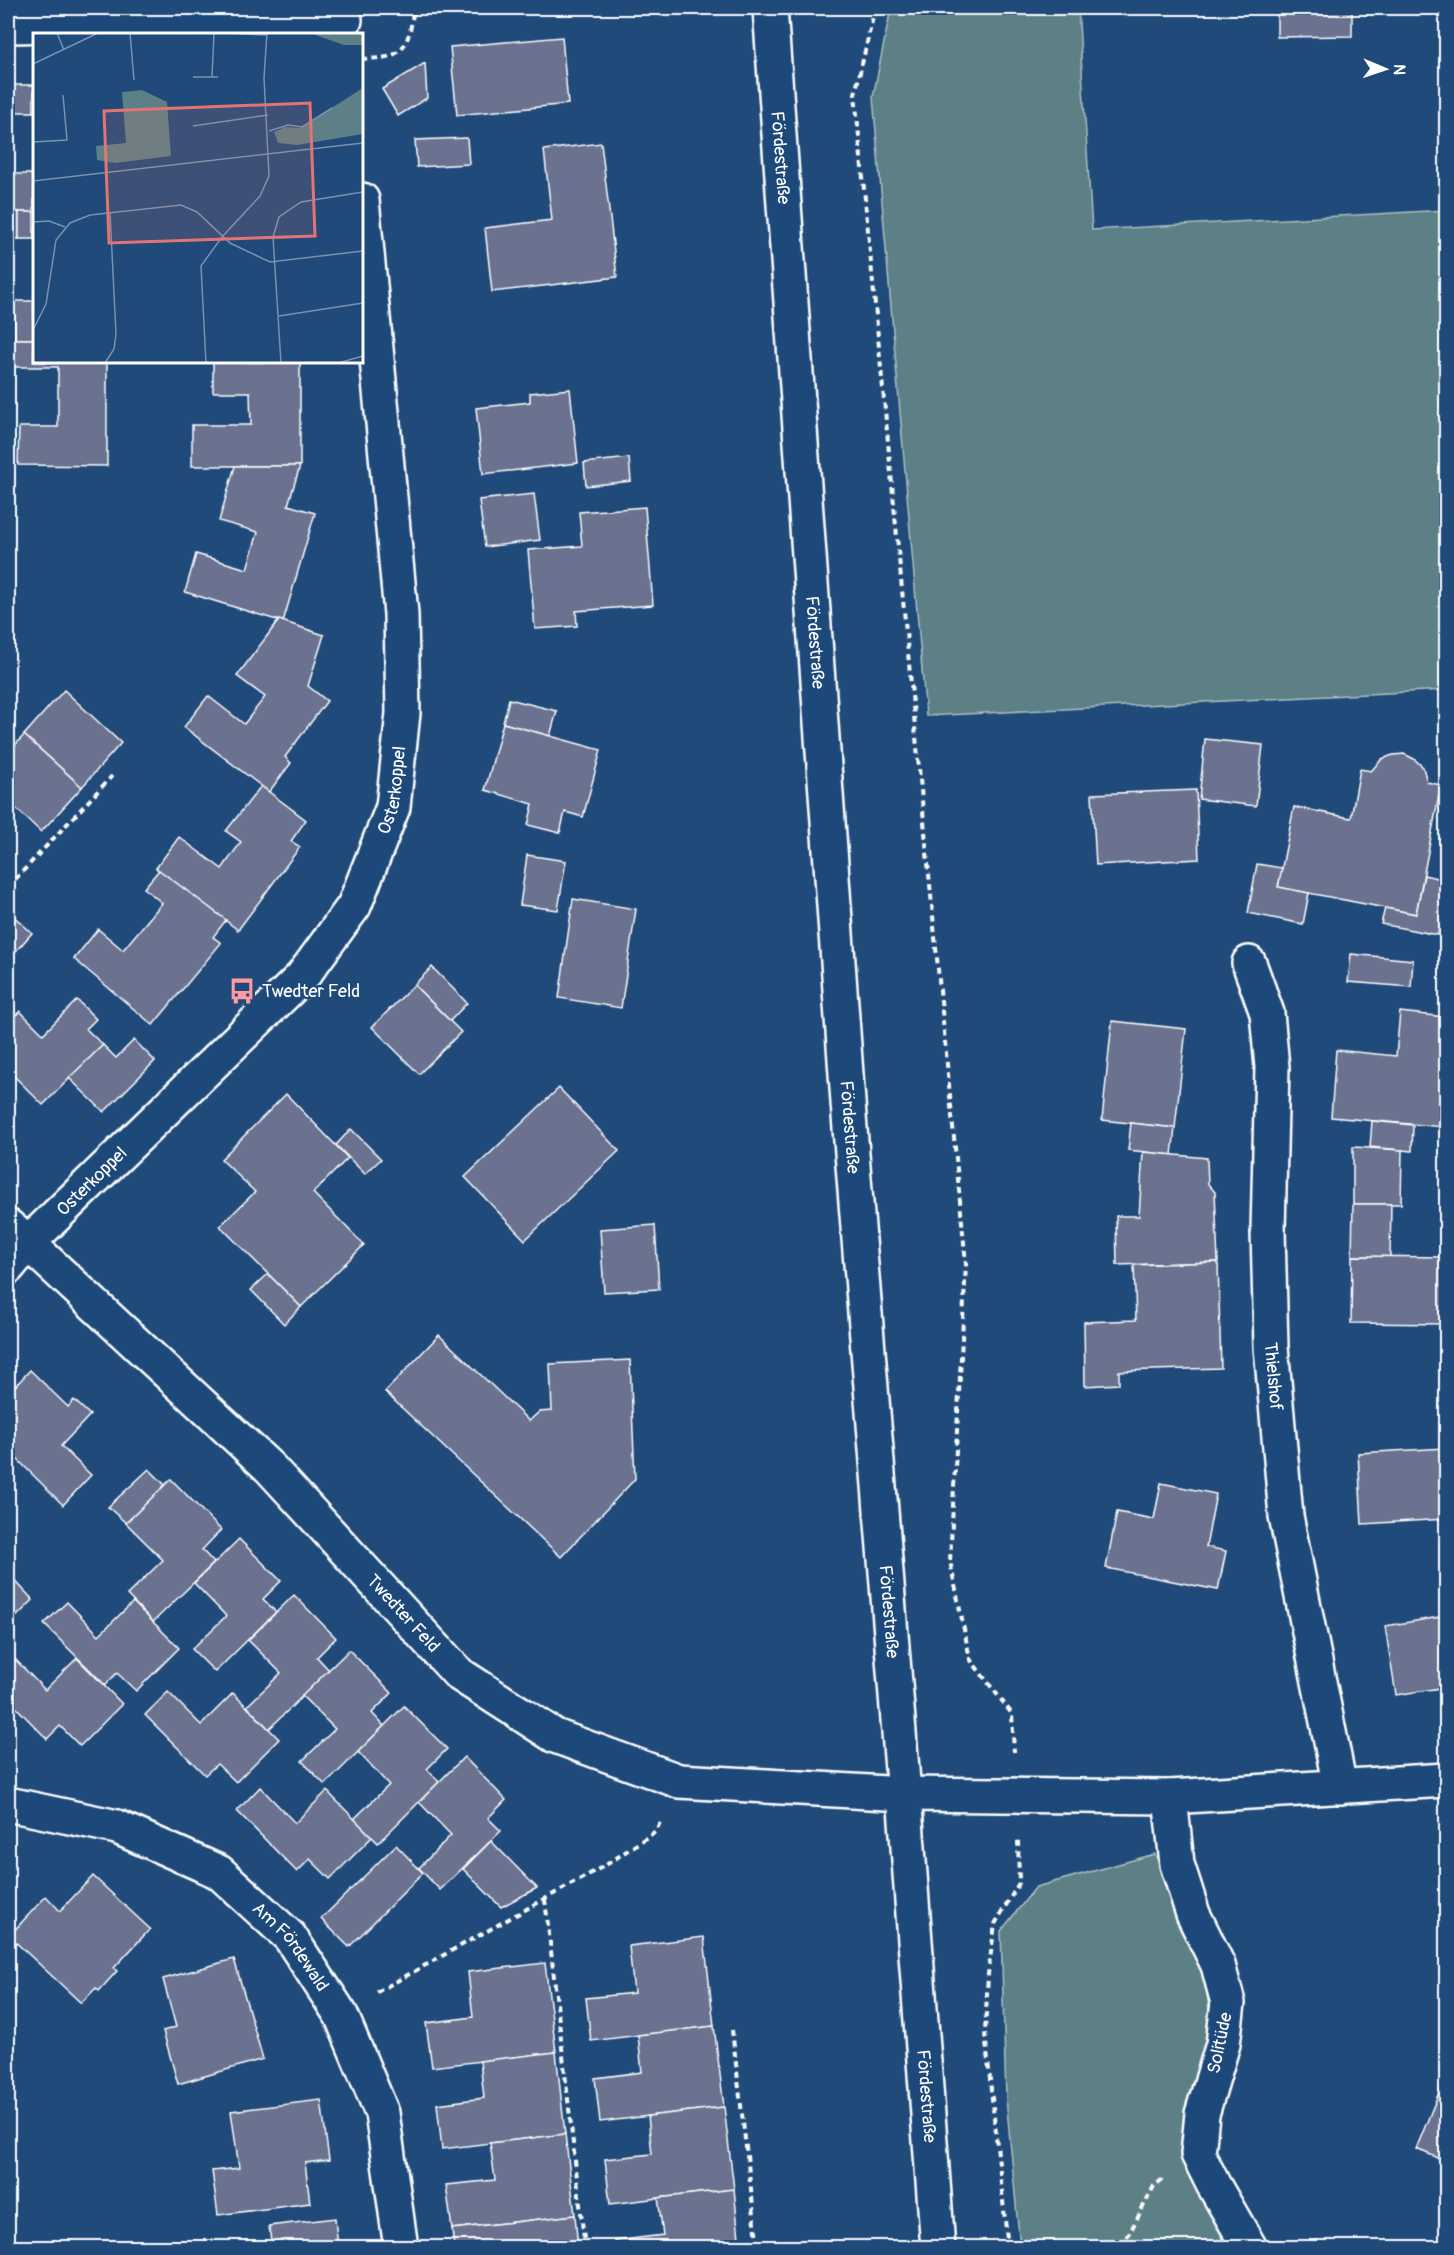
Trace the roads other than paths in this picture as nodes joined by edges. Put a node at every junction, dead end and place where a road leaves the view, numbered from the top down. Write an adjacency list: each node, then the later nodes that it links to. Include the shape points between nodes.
1 (770, 8): 10 (street, Fördestraße, via 848,1092)
2 (345, 21): 3 (street)
3 (8, 27)
4 (363, 211): 6 (street, Osterkoppel, via 401,614 403,713 393,807 354,906 302,977)
5 (1249, 963): 9 (street, Thielshof, via 1267,1013 1272,1066 1270,1324 1286,1516)
6 (18, 1234): 7 (street, Osterkoppel); 10 (street, Twedter Feld, via 270,1468 459,1674 555,1736 679,1781)
7 (8, 1267)
8 (1446, 1780): 9 (street)
9 (1340, 1787): 11 (street)
10 (904, 1794): 11 (street); 14 (street, Fördestraße)
11 (1170, 1797): 15 (street, Solitüde, via 1178,1864 1193,1914 1218,1965 1228,2004 1224,2044 1202,2114 1198,2154)
12 (8, 1804): 13 (street, Am Fördewald, via 117,1827 219,1872 290,1937 341,2015 382,2114)
13 (401, 2247)
14 (938, 2247)
15 (1250, 2247)

